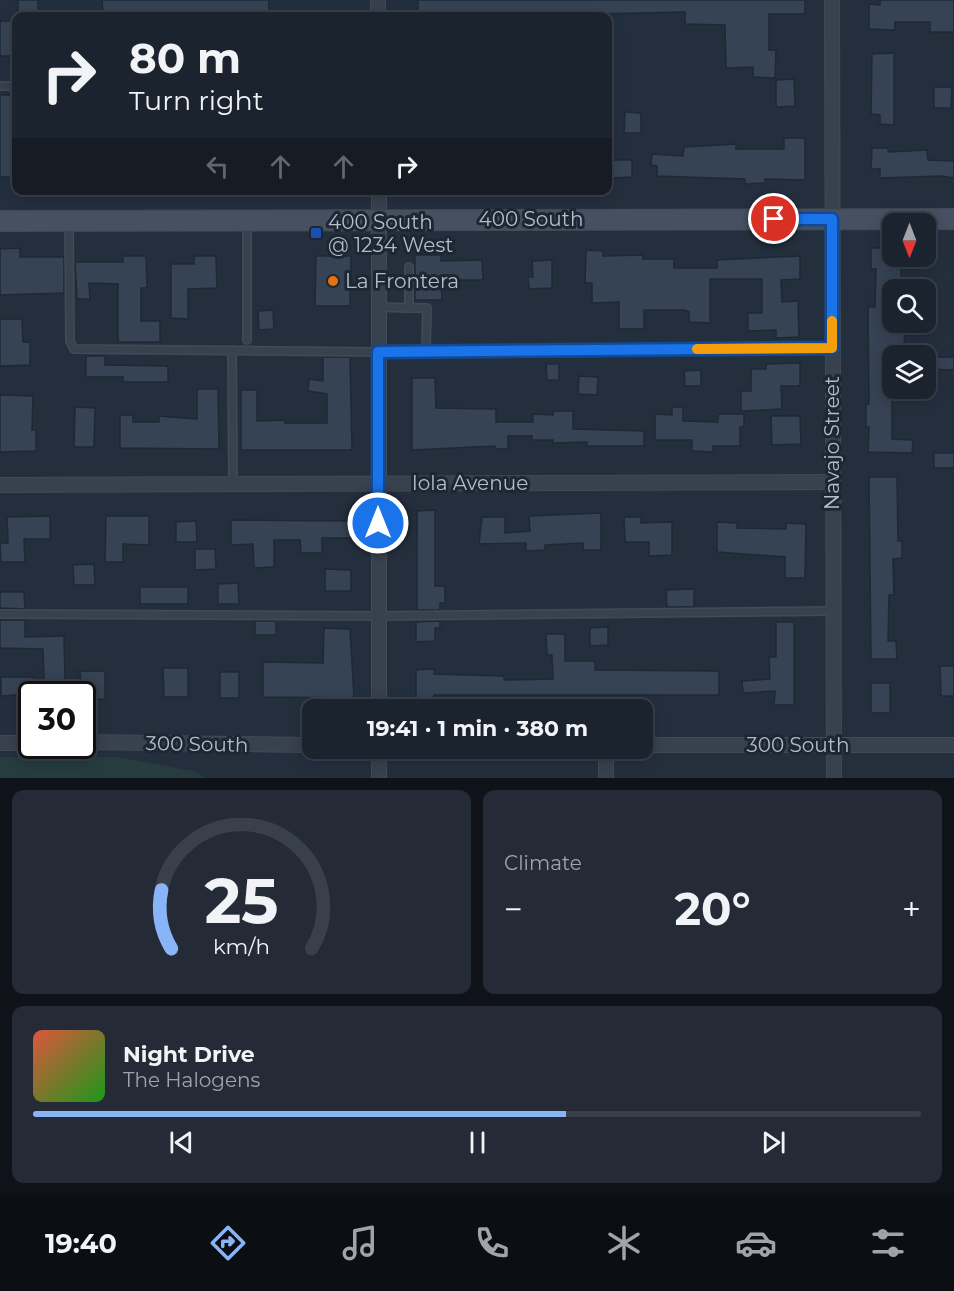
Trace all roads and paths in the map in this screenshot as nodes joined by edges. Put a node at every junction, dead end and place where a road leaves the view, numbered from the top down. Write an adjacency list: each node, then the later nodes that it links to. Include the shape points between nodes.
1 (832, 0): 3 (street, Navajo Street)
2 (379, 195): 6 (street)
3 (832, 219): 4 (main road, 400 South); 6 (main road, 400 South); 13 (street, Navajo Street)
4 (954, 219)
5 (247, 220): 6 (main road, 400 South); 8 (main road, 400 South); 12 (lane)
6 (379, 220): 10 (street)
7 (0, 221): 8 (main road, 400 South)
8 (69, 221): 14 (lane, via 70,341 74,349)
9 (409, 267): 11 (lane)
10 (378, 308): 11 (lane); 16 (street)
11 (409, 308): 15 (lane, via 427,308)
12 (247, 340)
13 (832, 348): 15 (lane); 17 (street, Navajo Street)
14 (232, 350): 16 (lane); 18 (lane)
15 (426, 351): 16 (lane)
16 (378, 352): 19 (street)
17 (832, 482): 19 (street, Iola Avenue); 21 (street, Navajo Street)
18 (233, 484): 19 (street, Iola Avenue); 20 (street, Iola Avenue)
19 (378, 484): 23 (street)
20 (0, 485)
21 (833, 611): 23 (lane); 29 (street, Navajo Street)
22 (0, 614): 23 (lane)
23 (379, 616): 24 (street)
24 (379, 699)
25 (96, 742): 28 (street, 300 South)
26 (0, 743): 27 (street)
27 (18, 743)
28 (302, 745)
29 (834, 745): 30 (street, 300 South); 31 (street, 300 South); 36 (street, Navajo Street)
30 (954, 745)
31 (653, 746)
32 (379, 759): 34 (street)
33 (606, 759): 35 (street)
34 (379, 778)
35 (606, 778)
36 (834, 778)

